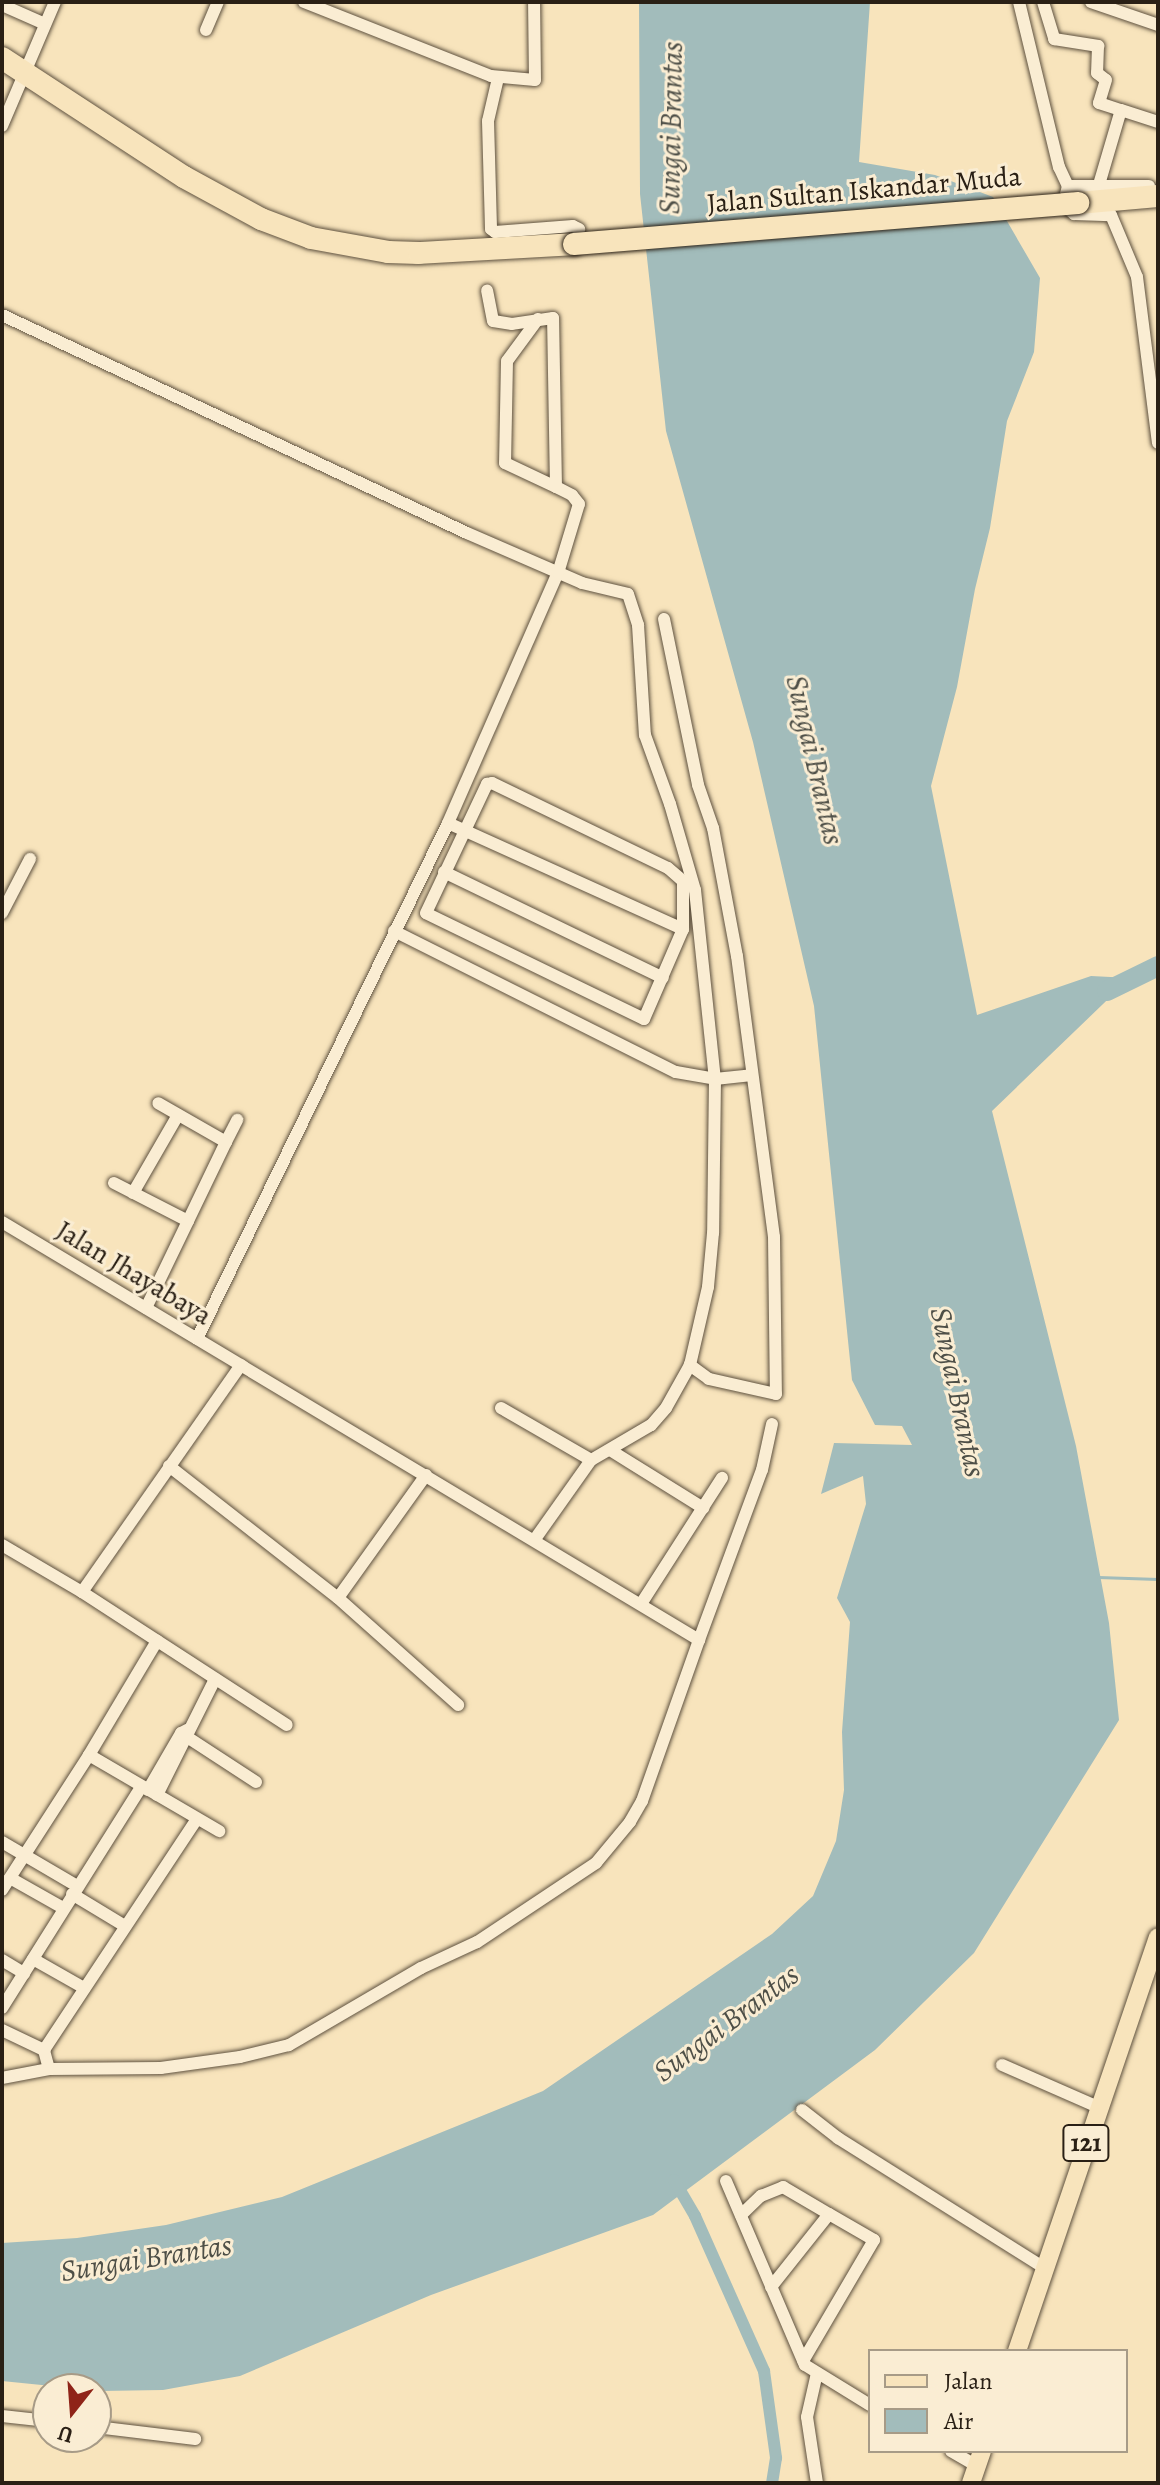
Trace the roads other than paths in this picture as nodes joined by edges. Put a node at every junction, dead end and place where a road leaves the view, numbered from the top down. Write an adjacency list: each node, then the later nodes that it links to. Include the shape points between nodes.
1 (55, 2): 9 (street)
2 (218, 2): 11 (street)
3 (304, 2): 14 (street)
4 (534, 2): 14 (street, via 535,80)
5 (1019, 2): 20 (street, via 1059,167)
6 (1043, 2): 15 (street, via 1054,39 1098,46 1097,73 1106,80 1099,103)
7 (1091, 2): 10 (street)
8 (2, 5): 9 (street)
9 (45, 24): 13 (street)
10 (1158, 25)
11 (206, 30)
12 (2, 58): 13 (highway, Jalan Sultan Iskandar Muda)
13 (24, 72): 17 (street); 22 (highway, Jalan Sultan Iskandar Muda, via 184,177 261,219 311,238 419,253)
14 (498, 78): 22 (street, via 488,121 491,229 573,226)
15 (1121, 110): 16 (street); 19 (street)
16 (1158, 122)
17 (2, 126)
18 (1158, 185): 19 (street)
19 (1098, 188): 20 (street)
20 (1073, 194): 21 (highway, Jalan Sultan Iskandar Muda); 22 (highway, Jalan Sultan Iskandar Muda, bridge); 26 (street, via 1065,198 1070,213 1111,215 1137,277)
21 (1158, 196)
22 (576, 237)
23 (487, 291): 25 (street, via 493,321)
24 (2, 315): 28 (street)
25 (538, 319): 27 (street, via 553,318); 27 (street, via 507,361 505,463)
26 (1158, 443)
27 (556, 487): 28 (street, via 579,504)
28 (558, 573): 30 (street); 39 (street, via 625,592 633,607 642,666 642,722 695,890)
29 (664, 619): 38 (street, via 698,785 722,871)
30 (448, 823): 31 (street); 36 (street)
31 (465, 831): 33 (street); 35 (street); 35 (street, via 492,783 677,875 684,891)
32 (30, 859): 34 (street)
33 (444, 872): 37 (street); 37 (street, via 425,908 428,915 597,999 644,1019)
34 (2, 913)
35 (683, 929): 37 (street)
36 (394, 931): 39 (street, via 676,1072); 49 (street)
37 (663, 978)
38 (752, 1075): 39 (street); 51 (street, via 774,1237 776,1394 709,1379)
39 (715, 1079): 51 (street, via 712,1246)
40 (158, 1103): 41 (street)
41 (178, 1115): 43 (street); 45 (street)
42 (237, 1120): 43 (street)
43 (226, 1142): 46 (street)
44 (114, 1183): 45 (street)
45 (133, 1193): 46 (street)
46 (188, 1221): 48 (street)
47 (2, 1222): 48 (street, Jalan Jhayabaya)
48 (146, 1308): 49 (street, Jalan Jhayabaya)
49 (197, 1339): 50 (street, Jalan Jhayabaya)
50 (241, 1365): 56 (street); 57 (street, Jalan Jhayabaya)
51 (690, 1365): 54 (street, via 657,1419)
52 (501, 1408): 55 (street)
53 (772, 1424): 65 (street, via 758,1483)
54 (610, 1450): 55 (street); 59 (street)
55 (591, 1460): 60 (street)
56 (169, 1466): 62 (street); 63 (street)
57 (426, 1475): 60 (street, Jalan Jhayabaya); 63 (street)
58 (722, 1478): 59 (street)
59 (703, 1508): 64 (street)
60 (535, 1539): 64 (street, Jalan Jhayabaya)
61 (3, 1549): 62 (street)
62 (82, 1592): 66 (street)
63 (338, 1598): 68 (street)
64 (641, 1604): 65 (street, Jalan Jhayabaya)
65 (699, 1640): 92 (street, via 642,1801 596,1863 570,1881 477,1942 421,1968 289,2045 161,2068)
66 (157, 1641): 67 (street); 71 (street)
67 (213, 1681): 69 (street); 70 (street)
68 (458, 1705)
69 (286, 1727)
70 (186, 1733): 72 (street); 73 (street)
71 (89, 1755): 73 (street); 77 (street)
72 (256, 1782)
73 (149, 1790): 74 (street); 80 (street)
74 (197, 1819): 75 (street); 82 (street)
75 (219, 1831)
76 (2, 1842): 77 (street)
77 (25, 1856): 78 (street); 80 (street)
78 (10, 1878): 79 (street); 81 (street)
79 (2, 1890)
80 (75, 1890): 81 (street); 82 (street)
81 (63, 1908): 84 (street)
82 (125, 1926): 87 (street)
83 (1158, 1937): 94 (main road, 121)
84 (33, 1959): 86 (street); 87 (street)
85 (2, 1960): 86 (street)
86 (24, 1973): 88 (street)
87 (84, 1988): 90 (street)
88 (2, 2008)
89 (2, 2030): 90 (street)
90 (44, 2050): 92 (street)
91 (1002, 2065): 94 (street)
92 (49, 2069): 93 (street)
93 (2, 2078)
94 (1098, 2107): 99 (main road, 121)
95 (802, 2110): 99 (street)
96 (726, 2181): 98 (street)
97 (829, 2214): 98 (street, via 783,2187 761,2196); 100 (street); 102 (street, via 874,2242)
98 (741, 2215): 100 (street)
99 (1046, 2269): 101 (main road, 121)
100 (771, 2287): 102 (street)
101 (1018, 2349)
102 (803, 2361): 103 (street)
103 (817, 2373): 104 (street); 111 (street, via 807,2417)
104 (868, 2404)
105 (2, 2416): 106 (street)
106 (32, 2419)
107 (112, 2429): 108 (street)
108 (195, 2439)
109 (954, 2453): 110 (street)
110 (977, 2467)
111 (817, 2483)

